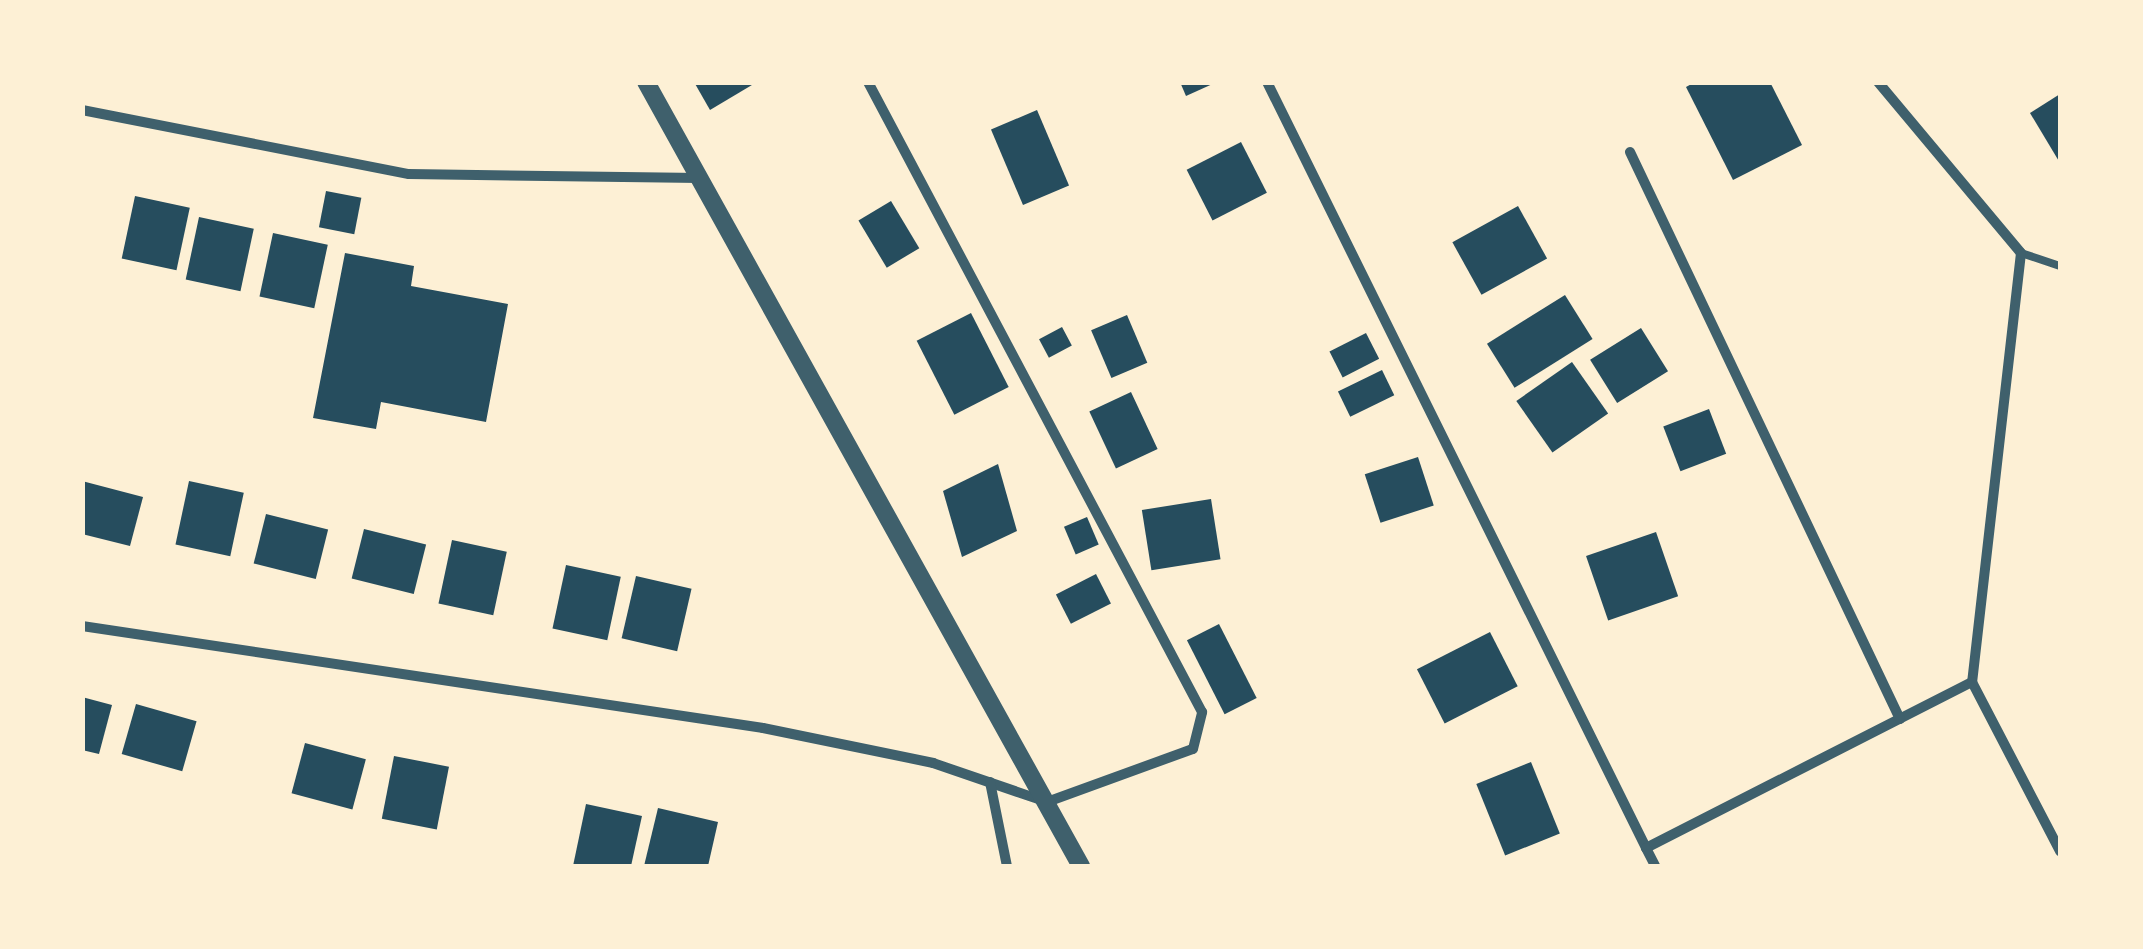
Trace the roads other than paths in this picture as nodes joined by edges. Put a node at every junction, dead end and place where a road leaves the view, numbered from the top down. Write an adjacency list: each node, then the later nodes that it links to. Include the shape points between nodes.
1 (646, 82): 7 (street)
2 (868, 82): 14 (street, via 1202,712 1194,750)
3 (1267, 82): 15 (street)
4 (1878, 82): 8 (street)
5 (82, 110): 7 (street, via 409,174)
6 (1630, 152): 12 (street)
7 (703, 178): 14 (street)
8 (2021, 253): 9 (lane); 11 (street)
9 (2060, 266)
10 (82, 626): 13 (street, via 764,728)
11 (1972, 682): 12 (street); 16 (street)
12 (1900, 719): 15 (street)
13 (990, 782): 14 (street); 17 (street)
14 (1047, 802): 18 (street)
15 (1646, 848): 19 (street)
16 (2060, 851)
17 (1008, 866)
18 (1081, 866)
19 (1655, 866)

